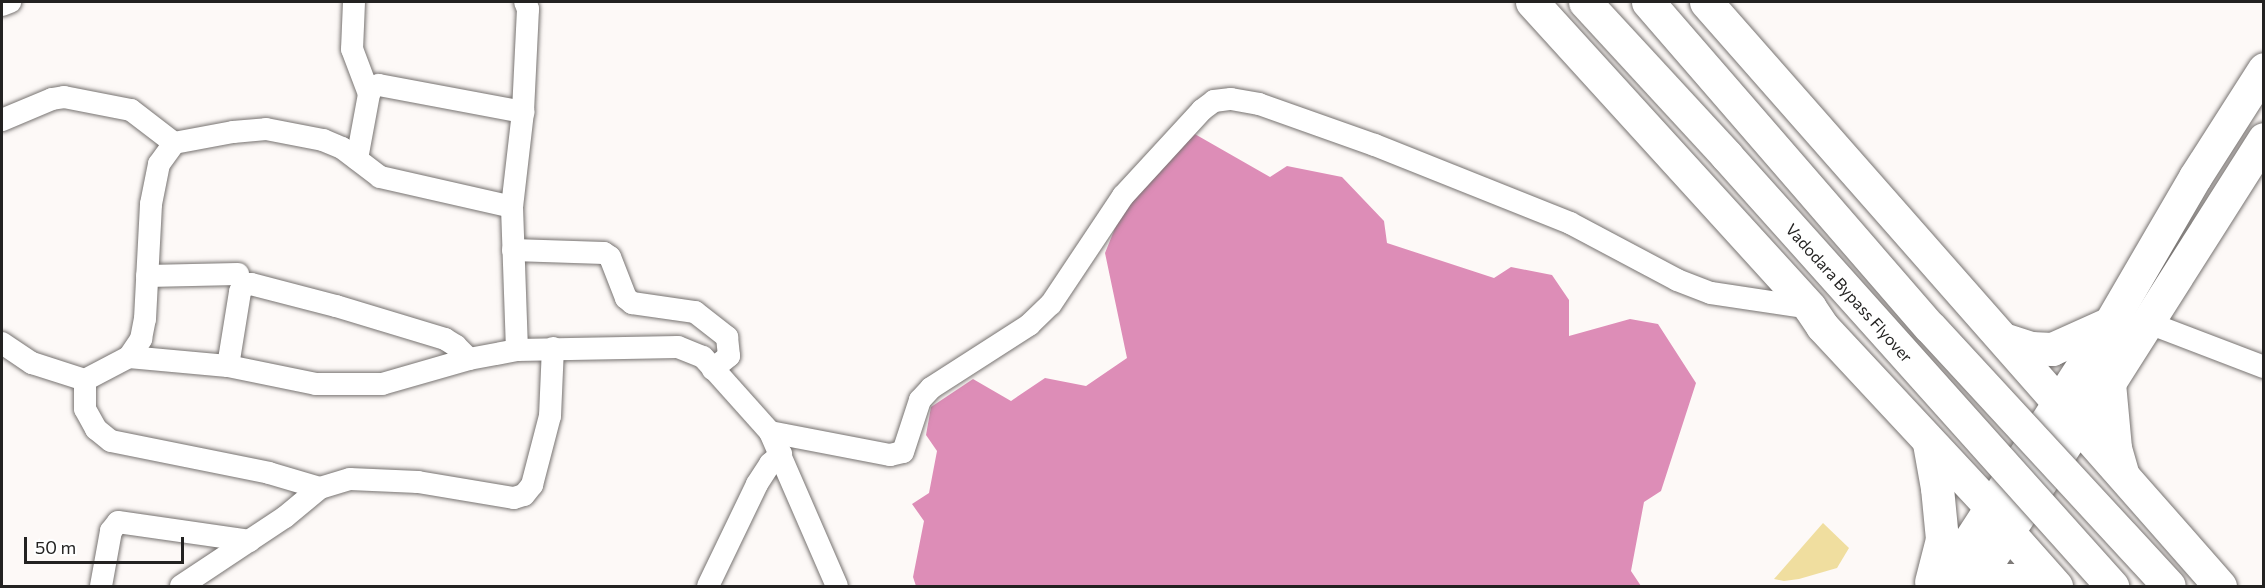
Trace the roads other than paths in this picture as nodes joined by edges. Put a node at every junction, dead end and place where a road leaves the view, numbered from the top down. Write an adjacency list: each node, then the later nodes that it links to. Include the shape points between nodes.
1 (10, 2): 8 (street)
2 (354, 2): 10 (street, via 352,49)
3 (525, 2): 11 (street, via 528,9)
4 (1532, 2): 20 (main road)
5 (1585, 2): 53 (main road, Vadodara Bypass Flyover, bridge)
6 (1648, 2): 54 (main road, bridge, via 1930,327)
7 (1706, 2): 23 (main road)
8 (2, 5)
9 (2264, 69): 22 (main road)
10 (369, 93): 11 (street, via 379,85); 15 (street)
11 (523, 112): 16 (street)
12 (2, 120): 14 (street, via 64,97 131,110)
13 (2264, 139): 21 (main road)
14 (174, 143): 15 (street, via 266,129 323,140); 19 (street, via 159,164 151,204)
15 (357, 159): 16 (street, via 380,177)
16 (512, 207): 17 (street)
17 (513, 250): 26 (street); 31 (street, via 604,253 610,257 626,298 632,303 695,312 727,337 729,356)
18 (238, 274): 19 (street)
19 (147, 276): 27 (street, via 141,339)
20 (1810, 308): 35 (street, via 1711,293 1677,280 1570,224 1375,145 1259,104 1231,99 1214,101 1123,196 1044,311 926,394 915,410 903,452 890,455); 36 (main road, via 1821,326)
21 (2146, 322): 30 (street); 33 (main road)
22 (2110, 323): 23 (main road, via 2052,349 2031,348); 34 (main road)
23 (2006, 340): 34 (main road)
24 (2, 343): 32 (street, via 32,363)
25 (553, 348): 26 (street); 31 (street, via 678,347 703,357); 39 (street, via 550,416 532,485 525,495 514,498 418,482 350,479)
26 (517, 350): 28 (street)
27 (129, 357): 29 (street); 32 (street)
28 (469, 359): 29 (street, via 382,384 316,384); 29 (street, via 445,339 251,284 243,285 240,292)
29 (228, 366)
30 (2264, 367)
31 (713, 369): 35 (street)
32 (85, 380): 39 (street, via 85,409 96,429 111,441 269,473)
33 (2109, 383): 34 (main road); 38 (main road, via 2115,448)
34 (2069, 412): 38 (main road); 40 (main road); 41 (main road)
35 (770, 432): 37 (street)
36 (1929, 443): 40 (main road); 47 (main road, via 1942,538)
37 (781, 454): 45 (street, via 757,484); 46 (street)
38 (2122, 472): 55 (main road)
39 (320, 488): 42 (street)
40 (1989, 506): 41 (main road); 48 (main road)
41 (2009, 533): 49 (main road); 52 (main road)
42 (250, 542): 43 (street, via 118,522 111,531); 44 (street)
43 (101, 586)
44 (181, 586)
45 (708, 586)
46 (837, 586)
47 (1930, 586)
48 (1940, 586)
49 (1972, 586)
50 (1982, 586): 51 (main road, via 1996,580 2029,580)
51 (2045, 586)
52 (2056, 586)
53 (2112, 586)
54 (2169, 586)
55 (2220, 586)

